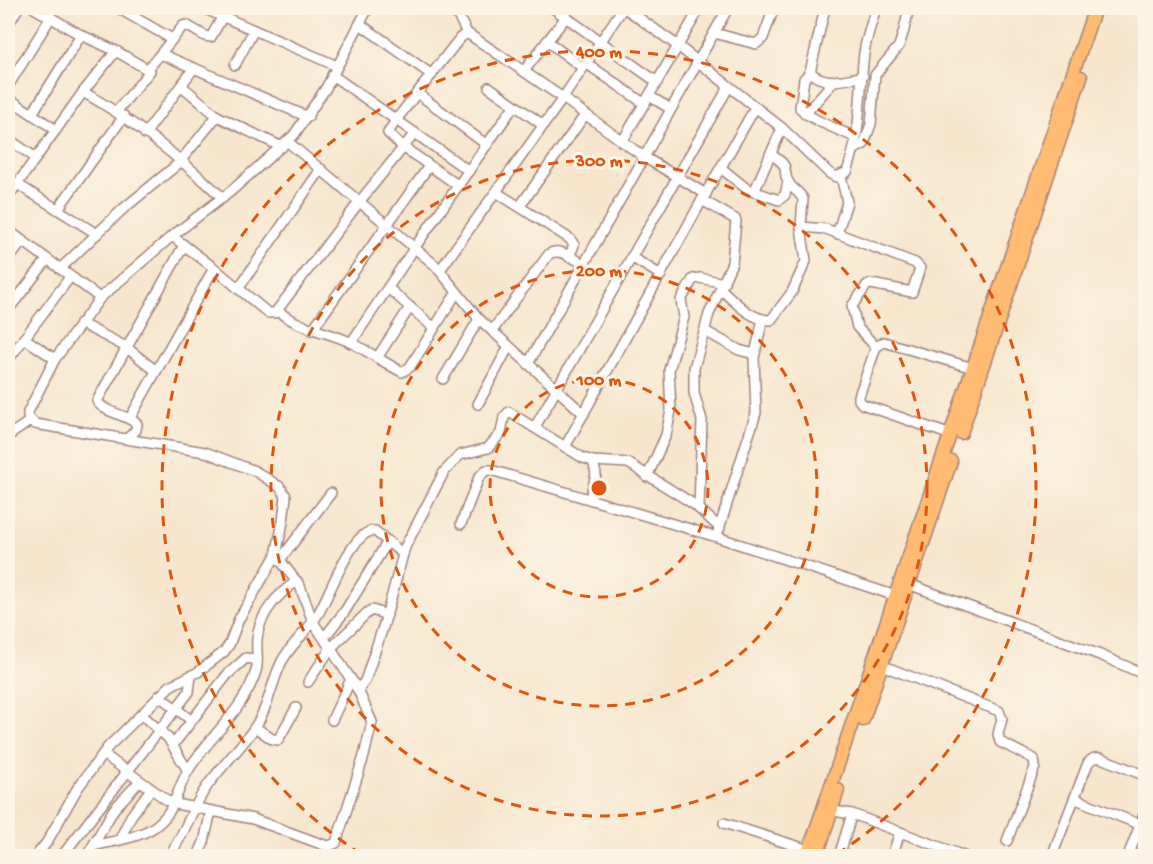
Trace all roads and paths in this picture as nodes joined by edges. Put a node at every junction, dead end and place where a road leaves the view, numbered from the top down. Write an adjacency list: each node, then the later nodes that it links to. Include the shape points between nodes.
1 (18, 8): 21 (street)
2 (34, 8): 18 (street)
3 (118, 8): 26 (street)
4 (203, 8): 17 (street)
5 (368, 8): 20 (street)
6 (454, 8): 23 (street)
7 (553, 8): 19 (street)
8 (624, 8): 28 (street); 29 (street)
9 (700, 8): 29 (street)
10 (728, 8): 24 (street)
11 (774, 8): 24 (street, via 759,43)
12 (825, 8): 39 (street)
13 (876, 8): 42 (street, via 864,51)
14 (909, 8): 75 (street, via 899,46 875,75 871,124 864,144)
15 (1095, 8): 141 (main road)
16 (1104, 8): 158 (main road)
17 (223, 16): 22 (street); 26 (street, via 211,37 186,25)
18 (51, 17): 25 (street); 45 (street)
19 (566, 17): 27 (street); 28 (street)
20 (360, 24): 35 (street); 41 (street)
21 (8, 25)
22 (254, 30): 33 (street); 35 (street)
23 (467, 33): 38 (street); 41 (street)
24 (714, 33): 32 (street)
25 (81, 35): 30 (street); 57 (street)
26 (172, 39): 31 (street)
27 (547, 41): 34 (street); 38 (street)
28 (600, 41): 34 (street); 44 (street)
29 (678, 46): 32 (street); 44 (street)
30 (116, 51): 37 (street); 49 (street)
31 (161, 54): 36 (street); 37 (street)
32 (698, 62): 48 (street); 56 (street)
33 (235, 65)
34 (584, 65): 52 (street); 53 (street)
35 (337, 66): 40 (street)
36 (194, 68): 46 (street); 62 (street)
37 (148, 69): 58 (street, via 149,74)
38 (524, 71): 52 (street)
39 (810, 72): 43 (street); 59 (street, via 804,79 799,105)
40 (332, 75): 62 (street); 63 (street)
41 (432, 75): 50 (street)
42 (863, 76): 43 (street); 69 (street)
43 (834, 81): 59 (street)
44 (657, 82): 53 (street)
45 (8, 86)
46 (182, 86): 61 (street); 68 (street)
47 (489, 87): 54 (street)
48 (728, 88): 55 (street); 85 (street)
49 (83, 92): 58 (street); 66 (street)
50 (417, 93): 63 (street); 73 (street)
51 (8, 98): 57 (street)
52 (563, 98): 60 (street); 64 (street)
53 (647, 100): 56 (street); 71 (street)
54 (514, 106): 64 (street); 73 (street)
55 (755, 108): 65 (street); 81 (street)
56 (671, 109): 77 (street)
57 (32, 114): 66 (street)
58 (120, 114): 68 (street); 96 (street)
59 (805, 114): 69 (street)
60 (585, 115): 71 (street); 95 (street)
61 (217, 116): 72 (street); 79 (street)
62 (308, 117): 72 (street)
63 (396, 120): 67 (street); 74 (street, via 388,133)
64 (543, 125): 89 (street)
65 (782, 128): 76 (street); 84 (street, via 829,173)
66 (56, 130): 78 (street)
67 (415, 133): 74 (street); 83 (street)
68 (146, 134): 79 (street)
69 (856, 138): 75 (street)
70 (8, 139): 78 (street)
71 (622, 142): 77 (street)
72 (285, 144): 82 (street); 93 (street)
73 (487, 144): 83 (street)
74 (403, 147): 80 (street); 94 (street)
75 (855, 149): 84 (street, via 847,172)
76 (770, 154): 86 (street, via 785,165); 90 (street)
77 (644, 157): 85 (street); 110 (street)
78 (36, 158): 87 (street)
79 (182, 159): 93 (street); 100 (street)
80 (429, 166): 88 (street); 97 (street)
81 (720, 168): 90 (street); 92 (street)
82 (321, 169): 94 (street); 118 (street)
83 (469, 171): 88 (street)
84 (841, 176): 101 (street, via 847,202)
85 (677, 177): 92 (street); 107 (street)
86 (788, 182): 90 (street, via 779,200); 98 (street, via 803,199)
87 (17, 184): 91 (street); 96 (street)
88 (459, 186): 105 (street)
89 (496, 192): 95 (street); 113 (street)
90 (754, 192)
91 (8, 197)
92 (704, 197): 114 (street); 116 (street, via 736,221 733,258)
93 (223, 198): 102 (street)
94 (360, 201): 97 (street); 123 (street)
95 (520, 206): 106 (street, via 573,242)
96 (58, 209): 100 (street)
97 (388, 225): 105 (street); 128 (street)
98 (801, 227): 101 (street); 125 (street, via 806,261 774,318)
99 (8, 230): 103 (street)
100 (97, 234): 112 (street)
101 (837, 234): 135 (street, via 920,268 912,292 871,284 853,302 857,327)
102 (172, 236): 104 (street); 120 (street)
103 (22, 242): 108 (street); 109 (street)
104 (184, 245): 111 (street); 134 (street)
105 (415, 247): 113 (street); 117 (street)
106 (569, 257): 110 (street); 129 (street, via 556,251 549,254)
107 (631, 257): 114 (street); 144 (street)
108 (8, 260)
109 (47, 260): 112 (street); 122 (street)
110 (584, 264): 140 (street)
111 (214, 268): 118 (street); 142 (street)
112 (60, 269): 115 (street)
113 (440, 270): 119 (street)
114 (661, 275): 146 (street)
115 (70, 277): 120 (street); 131 (street)
116 (722, 286): 125 (street, via 743,308); 130 (street, via 708,314); 155 (street, via 693,279 681,300 684,317 669,370 669,420)
117 (388, 288): 121 (street); 132 (street)
118 (238, 289): 123 (street, via 268,313)
119 (457, 292): 124 (street); 127 (street)
120 (100, 298): 126 (street)
121 (410, 307): 127 (street); 137 (street)
122 (8, 310)
123 (278, 311): 128 (street)
124 (479, 319): 129 (street); 143 (street)
125 (763, 319): 136 (street)
126 (80, 322): 134 (street); 138 (street)
127 (433, 327): 137 (street, via 406,371)
128 (312, 330): 132 (street)
129 (492, 331): 133 (street)
130 (705, 331): 136 (street); 159 (street, via 694,368 693,387 702,420)
131 (24, 338): 138 (street); 139 (street)
132 (351, 343): 137 (street)
133 (508, 346): 140 (street); 145 (street)
134 (126, 347): 142 (street); 147 (street, via 97,401)
135 (876, 347): 141 (street, via 884,342); 150 (street, via 859,400 862,404)
136 (754, 354): 161 (street, via 756,413)
137 (377, 358)
138 (55, 359): 148 (street, via 28,412)
139 (8, 360)
140 (528, 364): 144 (street)
141 (974, 368): 150 (main road)
142 (156, 371): 147 (street)
143 (443, 379)
144 (557, 391): 146 (street); 149 (street)
145 (478, 404)
146 (584, 414): 153 (street)
147 (130, 418): 152 (street, via 138,427)
148 (30, 421): 151 (street); 152 (street, via 67,431)
149 (535, 427): 153 (street); 163 (street, via 509,412 501,433 488,448 460,455 444,472)
150 (951, 435): 158 (main road)
151 (8, 436)
152 (127, 439): 164 (street, via 213,454 280,486 286,496)
153 (565, 447): 154 (street)
154 (593, 461): 155 (street, via 624,462); 157 (street, via 596,474)
155 (647, 477): 159 (street)
156 (331, 493): 164 (street)
157 (590, 500): 160 (street, via 486,470 479,477); 161 (street)
158 (933, 502): 166 (main road)
159 (699, 508): 161 (street)
160 (461, 524)
161 (718, 532): 167 (street)
162 (388, 541): 163 (street); 169 (street, via 375,531 366,532 344,561); 170 (street)
163 (403, 554): 168 (street)
164 (278, 557): 165 (street); 175 (street, via 239,619 230,645)
165 (297, 581): 169 (street); 172 (street, via 279,594 264,616 257,637)
166 (905, 583): 167 (main road); 174 (street)
167 (900, 598): 173 (main road); 197 (main road)
168 (387, 615): 171 (street, via 370,610); 178 (street, via 365,681)
169 (313, 622): 170 (street); 185 (street, via 284,659)
170 (324, 638): 171 (street)
171 (331, 648): 176 (street); 177 (street)
172 (257, 660): 183 (street, via 243,660); 189 (street, via 256,671 240,702)
173 (881, 665): 197 (main road); 205 (street, via 999,711 1000,742 1034,759 1035,767)
174 (1146, 675)
175 (191, 676): 179 (street); 181 (street, via 189,692)
176 (351, 679): 178 (street); 184 (street)
177 (308, 682)
178 (358, 690): 199 (street, via 370,714 371,730 333,845 253,819)
179 (159, 696): 181 (street); 182 (street)
180 (296, 708): 185 (street, via 278,740)
181 (175, 709): 183 (street); 186 (street)
182 (141, 714): 186 (street); 188 (street)
183 (191, 720): 187 (street)
184 (332, 720)
185 (255, 727): 196 (street)
186 (159, 729): 187 (street); 190 (street)
187 (173, 745): 189 (street)
188 (103, 754): 190 (street); 209 (street)
189 (188, 771): 195 (street)
190 (128, 772): 192 (street); 210 (street)
191 (1146, 776): 194 (street, via 1096,757 1088,763)
192 (140, 781): 193 (street); 206 (street, via 114,809)
193 (151, 789): 195 (street); 204 (street, via 130,816)
194 (1076, 799): 202 (street); 217 (street)
195 (175, 803): 196 (street); 204 (street, via 153,828)
196 (194, 807): 199 (street); 212 (street)
197 (827, 810): 200 (street); 207 (main road)
198 (1146, 810): 202 (street)
199 (211, 811): 213 (street)
200 (852, 814): 203 (street); 214 (street)
201 (724, 823): 207 (street)
202 (1143, 826): 218 (street)
203 (900, 832): 208 (street); 215 (street)
204 (120, 839): 206 (street)
205 (1007, 842)
206 (93, 846): 211 (street)
207 (811, 854)
208 (949, 854): 216 (street)
209 (36, 856)
210 (62, 856)
211 (87, 856)
212 (169, 856)
213 (198, 856)
214 (839, 856)
215 (892, 856)
216 (964, 856)
217 (1052, 856)
218 (1128, 856)

